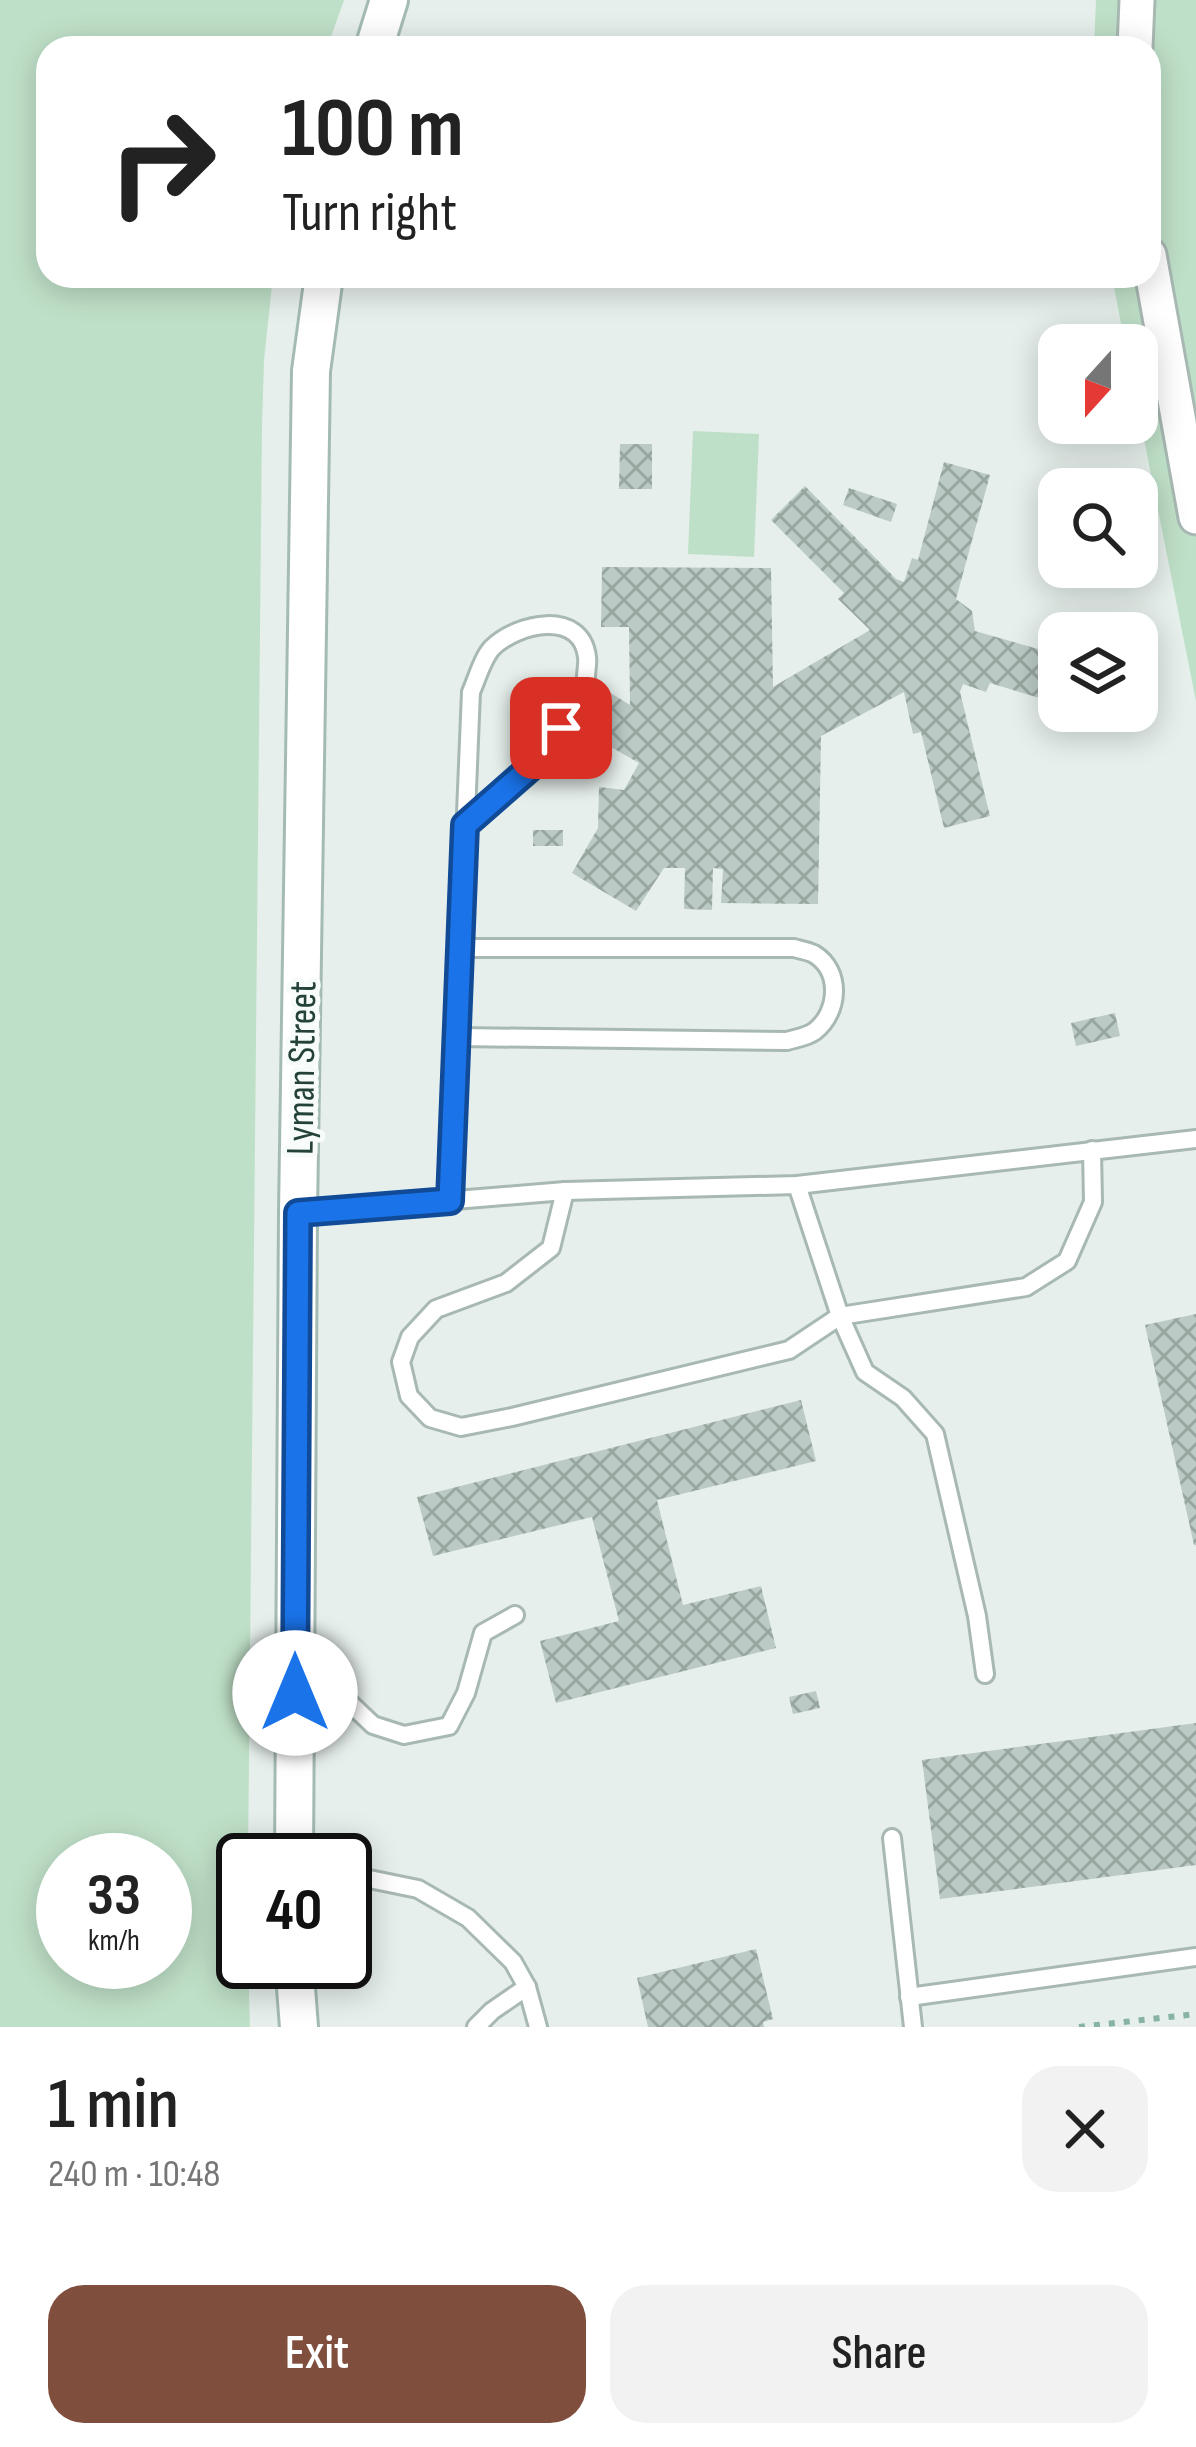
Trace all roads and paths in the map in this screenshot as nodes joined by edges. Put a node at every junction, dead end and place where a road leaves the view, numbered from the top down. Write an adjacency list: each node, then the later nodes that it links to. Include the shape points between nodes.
1 (389, 0): 3 (street)
2 (1137, 0): 4 (street)
3 (378, 36)
4 (1136, 36)
5 (322, 288): 19 (street, Lyman Street, via 310,371)
6 (1157, 288): 7 (street)
7 (1185, 397): 8 (street)
8 (1196, 517)
9 (586, 677): 11 (lane, via 578,636 555,624 521,628 490,650 471,692)
10 (561, 728): 11 (lane, via 546,754)
11 (465, 825): 12 (lane)
12 (460, 948): 13 (lane); 13 (lane, via 794,948 816,955 832,975 835,1001 810,1035 787,1041)
13 (457, 1037): 18 (lane)
14 (1196, 1139): 15 (lane)
15 (1092, 1150): 16 (lane); 20 (lane, via 1093,1202 1067,1261 1026,1287)
16 (797, 1185): 17 (lane); 20 (lane)
17 (565, 1192): 18 (lane); 20 (lane, via 550,1248 506,1283 436,1309 410,1337 401,1362 409,1396 430,1418 461,1427 789,1350)
18 (450, 1201): 19 (lane)
19 (298, 1213): 22 (street, Lyman Street)
20 (840, 1316): 23 (lane, via 865,1372 935,1434)
21 (515, 1615): 22 (lane, via 483,1633 449,1726 404,1735 373,1725)
22 (295, 1652): 24 (street, Lyman Street)
23 (985, 1674)
24 (294, 1833)
25 (892, 1838): 30 (lane)
26 (372, 1880): 28 (lane, via 418,1889 468,1918)
27 (1196, 1957): 30 (lane)
28 (527, 1987): 33 (lane); 34 (lane)
29 (296, 1989): 32 (street)
30 (910, 1997): 35 (lane)
31 (1196, 2014): 36 (path)
32 (299, 2027)
33 (476, 2027)
34 (538, 2027)
35 (913, 2027)
36 (1079, 2027)

